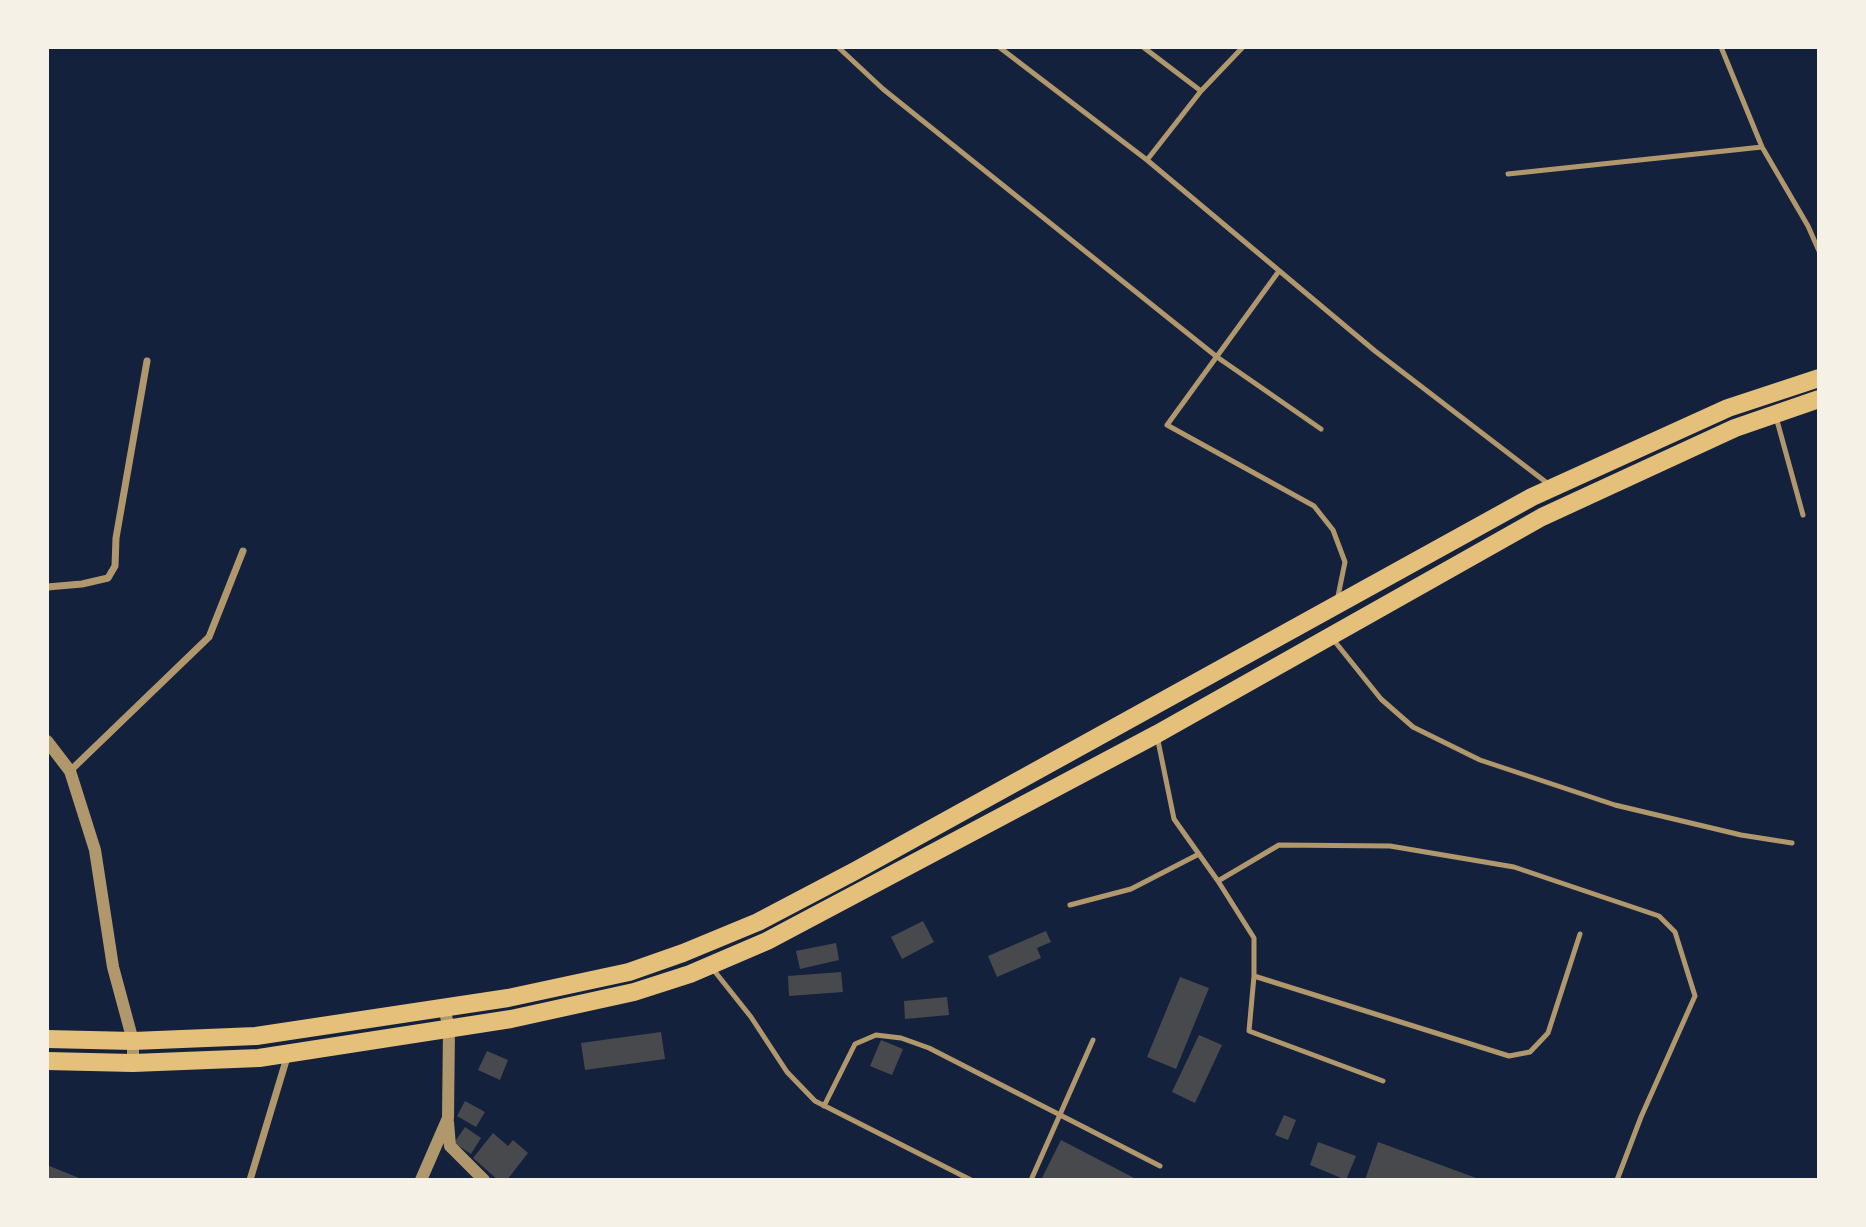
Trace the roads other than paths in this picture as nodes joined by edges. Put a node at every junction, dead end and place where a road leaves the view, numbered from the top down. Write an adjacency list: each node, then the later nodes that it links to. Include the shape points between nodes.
1 (838, 47): 12 (lane, via 883,89)
2 (999, 47): 8 (lane)
3 (1143, 47): 6 (lane)
4 (1243, 47): 6 (lane)
5 (1721, 47): 7 (lane)
6 (1201, 91): 8 (lane)
7 (1762, 147): 9 (lane); 10 (lane)
8 (1147, 160): 11 (lane)
9 (1508, 174)
10 (1819, 251)
11 (1279, 271): 12 (lane); 18 (lane)
12 (1217, 357): 17 (lane); 23 (lane, via 1167,425 1314,506 1333,530 1345,562)
13 (146, 361): 22 (street, via 115,566 108,578)
14 (1819, 378): 18 (highway, via 1728,408)
15 (1819, 399): 16 (highway)
16 (1776, 414): 19 (highway); 20 (lane)
17 (1321, 429)
18 (1553, 488): 19 (highway); 23 (highway)
19 (1564, 506): 24 (highway)
20 (1803, 515)
21 (243, 551): 27 (street, via 209,637)
22 (47, 587)
23 (1336, 606): 35 (highway, via 758,922 629,972)
24 (1329, 634): 25 (highway); 28 (lane, via 1381,699 1413,727 1480,760 1615,805)
25 (1157, 734): 29 (lane, via 1174,819); 33 (highway, via 791,928)
26 (47, 741): 27 (street)
27 (70, 771): 40 (street, via 95,850 113,967)
28 (1792, 843)
29 (1199, 854): 30 (lane); 31 (lane, via 1131,889)
30 (1218, 881): 34 (lane, via 1254,938); 55 (lane, via 1279,845 1390,846 1514,867 1659,916 1675,932 1695,996)
31 (1070, 905)
32 (1580, 934): 34 (lane, via 1548,1033 1530,1052 1509,1056)
33 (710, 965): 37 (highway, via 634,992); 46 (lane, via 787,1072)
34 (1254, 976): 45 (lane, via 1249,1031)
35 (444, 1008): 36 (highway); 37 (street)
36 (349, 1023): 40 (highway, via 256,1036); 41 (highway)
37 (449, 1028): 41 (highway); 48 (street)
38 (47, 1039): 40 (highway)
39 (1093, 1040): 47 (lane)
40 (133, 1041): 44 (street)
41 (350, 1044): 42 (highway)
42 (288, 1053): 44 (highway); 50 (street)
43 (47, 1060): 44 (highway)
44 (133, 1063)
45 (1383, 1081)
46 (824, 1106): 47 (lane, via 855,1044 876,1035 929,1048); 53 (lane)
47 (1059, 1117): 49 (lane); 54 (lane)
48 (448, 1118): 51 (street); 52 (street, via 450,1146)
49 (1160, 1166)
50 (250, 1180)
51 (421, 1180)
52 (484, 1180)
53 (971, 1180)
54 (1031, 1180)
55 (1617, 1180)

